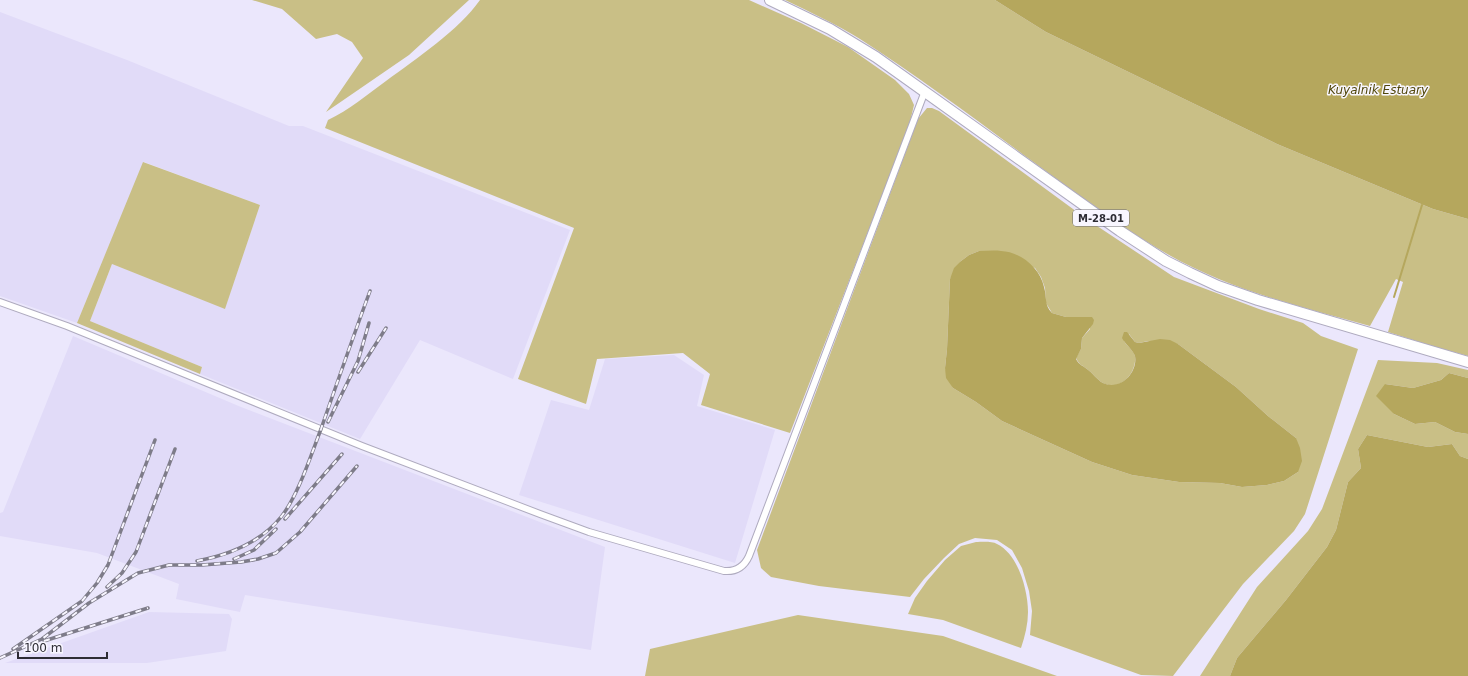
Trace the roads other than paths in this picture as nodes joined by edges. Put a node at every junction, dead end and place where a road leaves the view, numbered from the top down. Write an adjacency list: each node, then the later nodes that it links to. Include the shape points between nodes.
1 (770, 0): 2 (highway, М-28-01, via 830,29 876,57)
2 (925, 92): 3 (street, via 749,556 743,566 732,572 589,532 362,446 67,326); 4 (highway, М-28-01, via 1120,232 1190,273 1258,300)
3 (0, 302)
4 (1468, 362)

